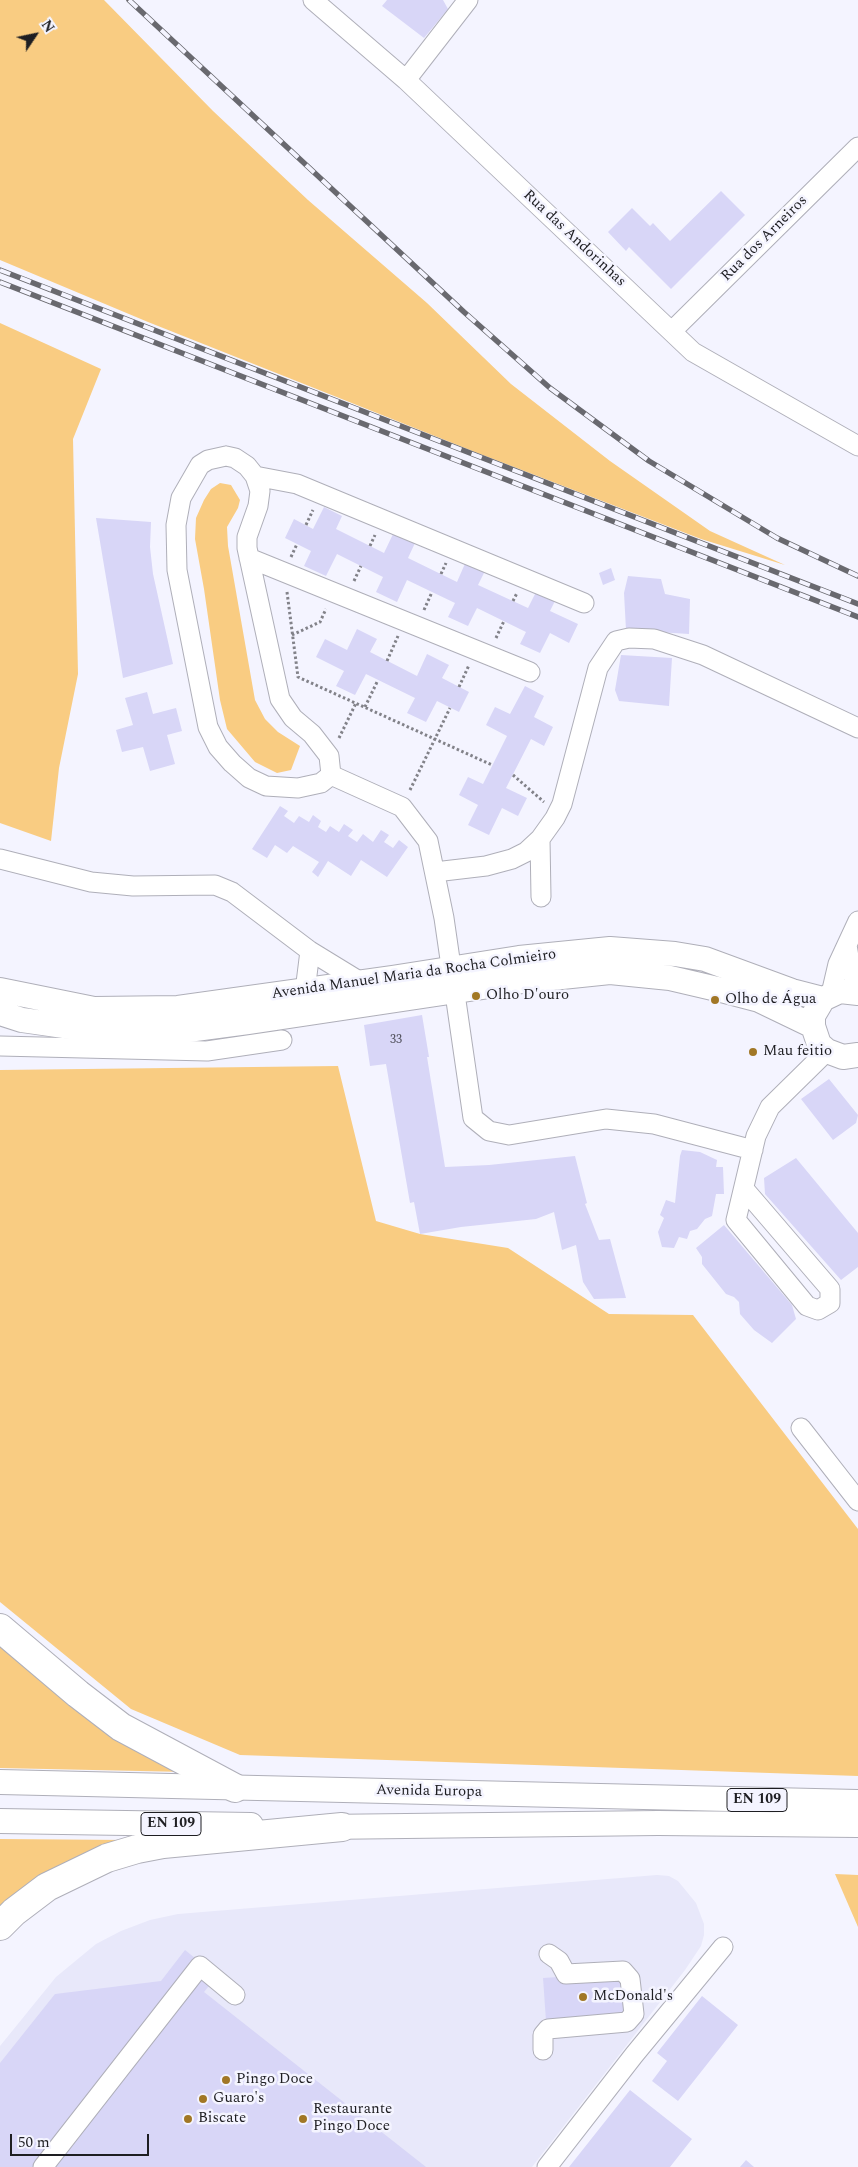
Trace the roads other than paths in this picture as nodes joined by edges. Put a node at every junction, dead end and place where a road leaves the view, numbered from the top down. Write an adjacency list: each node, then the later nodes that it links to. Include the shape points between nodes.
1 (313, 0): 3 (street, Rua das Andorinhas)
2 (468, 0): 3 (street)
3 (406, 80): 5 (street, Rua das Andorinhas)
4 (858, 147): 5 (street, Rua dos Arneiros)
5 (672, 331): 6 (street, Rua das Andorinhas, via 693,352)
6 (858, 446)
7 (255, 476): 8 (street, via 260,491 247,537); 9 (street, via 297,484); 12 (street, via 235,458 226,456 208,460 192,476 178,510 178,570 208,727 218,747 232,763 249,778 266,786 298,788 321,784)
8 (249, 558): 10 (street); 12 (street, via 280,700 329,756)
9 (584, 603)
10 (530, 672)
11 (858, 728): 13 (street, via 704,655 654,639 616,641 598,668 562,804)
12 (331, 775): 15 (street, via 402,807 428,841)
13 (540, 840): 15 (street, via 512,859 486,866); 16 (street)
14 (0, 859): 19 (street, via 91,882 133,886 215,885 232,892)
15 (435, 872): 23 (street)
16 (541, 897)
17 (858, 921): 18 (street)
18 (847, 946): 24 (street); 25 (street)
19 (310, 951): 20 (street); 22 (street)
20 (358, 982): 22 (main road, Avenida Manuel Maria da Rocha Colmieiro); 23 (main road, Avenida Manuel Maria da Rocha Colmieiro)
21 (0, 990): 22 (main road, Avenida Manuel Maria da Rocha Colmieiro, via 94,1009 178,1008)
22 (305, 990)
23 (454, 990): 25 (main road, Avenida Manuel Maria da Rocha Colmieiro, via 519,958 610,949 675,954 723,964 792,991); 26 (main road, Avenida Manuel Maria da Rocha Colmieiro, via 180,1030 92,1030 22,1020); 27 (main road, Avenida Manuel Maria da Rocha Colmieiro, via 610,972 670,978 759,1000); 32 (street, via 473,1118 489,1131 509,1135 606,1119 654,1124)
24 (858, 991): 25 (main road, Avenida Manuel Maria da Rocha Colmieiro, via 840,991)
25 (827, 997): 27 (main road, via 813,1016)
26 (0, 1013)
27 (813, 1026): 30 (main road, via 819,1044)
28 (282, 1040): 29 (street, via 207,1051)
29 (0, 1046)
30 (827, 1051): 31 (main road); 32 (street, via 770,1107)
31 (856, 1060)
32 (753, 1150): 33 (street)
33 (745, 1190): 33 (street, via 736,1220 807,1306 818,1310 830,1302 830,1289)
34 (801, 1428): 35 (street)
35 (858, 1501)
36 (0, 1628): 38 (highway, via 121,1727)
37 (0, 1782): 38 (main road, Avenida Europa / EN 109)
38 (235, 1788): 39 (main road, Avenida Europa / EN 109)
39 (858, 1802)
40 (0, 1821): 42 (main road, EN 109)
41 (858, 1825): 42 (main road, EN 109)
42 (342, 1827): 43 (highway, via 137,1849 106,1858 47,1887)
43 (0, 1926)
44 (724, 1946): 49 (street)
45 (549, 1954): 47 (street, via 559,1961 566,1974 623,1971 630,1979 634,2014 627,2022 548,2029 543,2035)
46 (235, 1995): 48 (street, via 200,1966)
47 (543, 2050)
48 (43, 2167)
49 (547, 2167)

